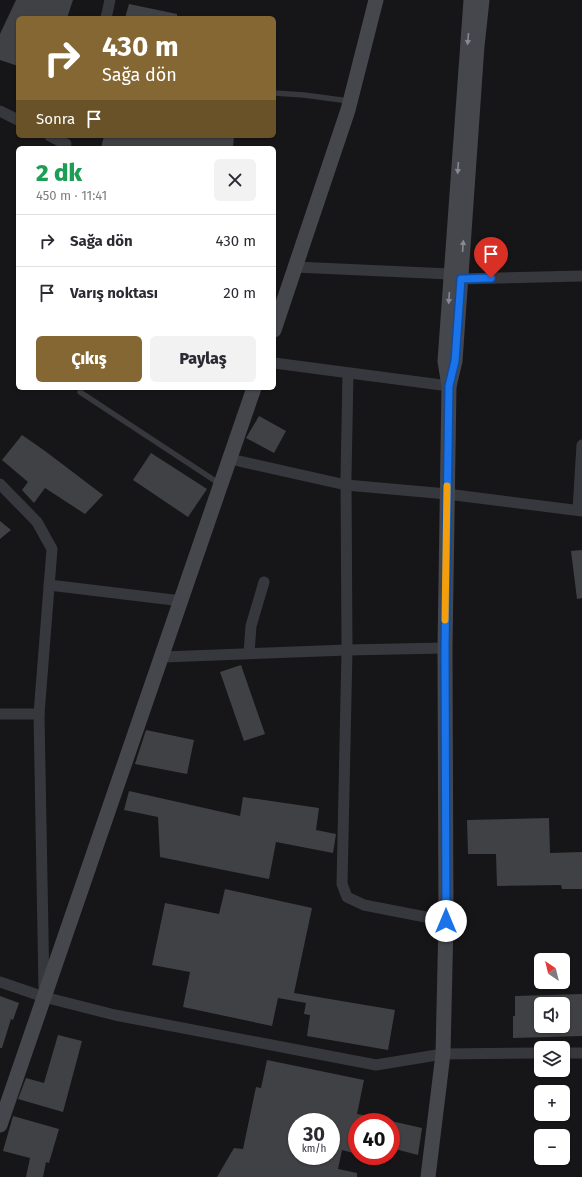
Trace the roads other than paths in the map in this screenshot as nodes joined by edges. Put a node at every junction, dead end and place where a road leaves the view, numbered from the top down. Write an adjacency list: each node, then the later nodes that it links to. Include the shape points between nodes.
1 (110, 0): 5 (street)
2 (376, 0): 7 (street)
3 (471, 0): 13 (street, one-way to 13)
4 (482, 0): 13 (street, one-way to 4)
5 (106, 16)
6 (276, 93): 7 (lane)
7 (351, 102): 12 (street)
8 (0, 111): 9 (street)
9 (16, 119)
10 (54, 138): 11 (street)
11 (66, 144)
12 (295, 267): 13 (street); 15 (street)
13 (455, 276): 14 (street); 18 (street, via 444,361)
14 (582, 276)
15 (276, 324)
16 (276, 363): 17 (street)
17 (348, 372): 18 (street); 25 (street)
18 (449, 386): 26 (street)
19 (253, 390): 22 (street)
20 (80, 392): 24 (lane)
21 (582, 445): 27 (street)
22 (230, 459): 24 (street); 25 (street)
23 (0, 484): 29 (street, via 37,522 52,549)
24 (222, 485): 30 (street)
25 (346, 485): 26 (street); 32 (street)
26 (447, 494): 27 (street); 31 (street)
27 (580, 511)
28 (264, 582): 33 (street, via 251,626)
29 (49, 585): 30 (street); 36 (street)
30 (182, 601): 34 (street)
31 (445, 648): 32 (street); 37 (street)
32 (347, 650): 33 (street); 37 (street, via 342,884 347,897 364,905)
33 (249, 654): 34 (street)
34 (162, 657): 39 (street)
35 (0, 714): 36 (street)
36 (39, 714): 39 (street)
37 (446, 921): 43 (street)
38 (0, 982): 39 (street)
39 (44, 997): 43 (street, via 115,1015 376,1065); 44 (street)
40 (534, 1053): 43 (street)
41 (570, 1053): 42 (street)
42 (582, 1053)
43 (443, 1054): 45 (street)
44 (0, 1125)
45 (428, 1177)

